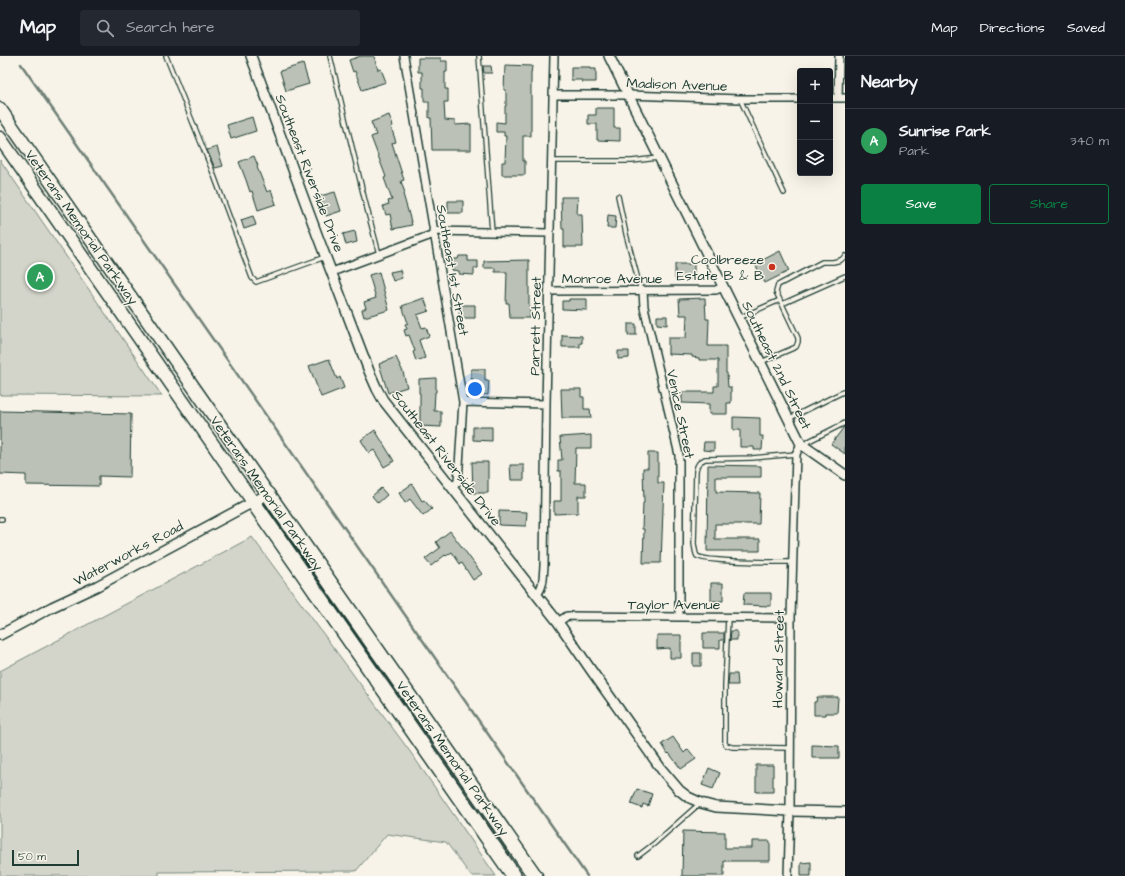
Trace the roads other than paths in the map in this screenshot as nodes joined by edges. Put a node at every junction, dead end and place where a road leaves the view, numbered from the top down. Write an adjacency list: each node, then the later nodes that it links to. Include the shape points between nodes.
1 (166, 56): 24 (lane, via 252,278 256,282)
2 (251, 56): 24 (street, Southeast Riverside Drive)
3 (330, 56): 23 (lane)
4 (404, 56): 20 (street, Southeast 1st Street)
5 (479, 56): 21 (lane)
6 (554, 56): 9 (street, Parrett Street)
7 (609, 56): 10 (street, Southeast 2nd Street)
8 (839, 56): 11 (street)
9 (553, 95): 10 (street, Madison Avenue); 17 (street, Parrett Street)
10 (628, 95): 12 (street, Madison Avenue); 16 (street, Southeast 2nd Street)
11 (841, 98)
12 (740, 99): 13 (street, Madison Avenue); 18 (lane)
13 (797, 99)
14 (0, 109): 44 (highway, Veterans Memorial Parkway)
15 (0, 138): 45 (highway, Veterans Memorial Parkway)
16 (659, 158): 17 (lane, via 632,161); 28 (street, Southeast 2nd Street)
17 (551, 161): 22 (street, Parrett Street)
18 (784, 193)
19 (618, 196): 30 (lane)
20 (433, 232): 21 (street); 23 (street); 36 (street, Southeast 1st Street)
21 (492, 232): 22 (street)
22 (550, 233): 29 (street, Parrett Street)
23 (379, 254): 26 (street)
24 (326, 256): 26 (street, Southeast Riverside Drive)
25 (845, 256): 31 (lane, via 841,260 822,262 778,285 776,292)
26 (332, 272): 43 (street, Southeast Riverside Drive, via 380,394 392,413)
27 (845, 276): 32 (lane)
28 (723, 287): 30 (street, Monroe Avenue, via 716,290); 33 (street, Southeast 2nd Street)
29 (549, 291): 30 (street, Monroe Avenue); 37 (street, Parrett Street)
30 (642, 291): 48 (street, Venice Street, via 679,455)
31 (780, 300): 32 (lane); 33 (lane)
32 (782, 304): 34 (lane, via 798,342 796,347)
33 (738, 318): 34 (street, Southeast 2nd Street)
34 (760, 362): 38 (street, Southeast 2nd Street)
35 (845, 391): 38 (lane)
36 (463, 402): 37 (street); 43 (street, Southeast 1st Street, via 458,482)
37 (546, 404): 47 (street, Parrett Street, via 544,566 543,584 541,591)
38 (788, 419): 40 (street, Southeast 2nd Street)
39 (845, 423): 40 (lane)
40 (802, 445): 41 (street, Howard Street); 42 (street, Southeast 2nd Street)
41 (796, 454): 46 (street, Howard Street); 46 (lane, via 706,459 700,462 696,471 694,544 699,557)
42 (845, 475)
43 (452, 487): 47 (street, Southeast Riverside Drive)
44 (268, 494): 45 (street, Waterworks Road); 59 (highway, Veterans Memorial Parkway)
45 (253, 502): 52 (street, Waterworks Road); 58 (highway, Veterans Memorial Parkway)
46 (793, 562): 50 (street, Howard Street)
47 (536, 594): 51 (street, Southeast Riverside Drive)
48 (679, 616): 49 (street, Taylor Avenue); 51 (street, Taylor Avenue, via 567,616)
49 (728, 617): 50 (street, Taylor Avenue); 53 (lane, via 725,743 732,747)
50 (791, 618): 53 (street, Howard Street)
51 (558, 622): 54 (street, Southeast Riverside Drive, via 662,770 679,790)
52 (0, 635)
53 (790, 748): 55 (street, Howard Street)
54 (701, 802): 55 (street, Southeast Riverside Drive, via 716,807); 57 (lane)
55 (790, 811): 56 (street, Southeast Riverside Drive); 60 (street, Howard Street)
56 (845, 812)
57 (638, 856)
58 (514, 876)
59 (535, 876)
60 (788, 876)

